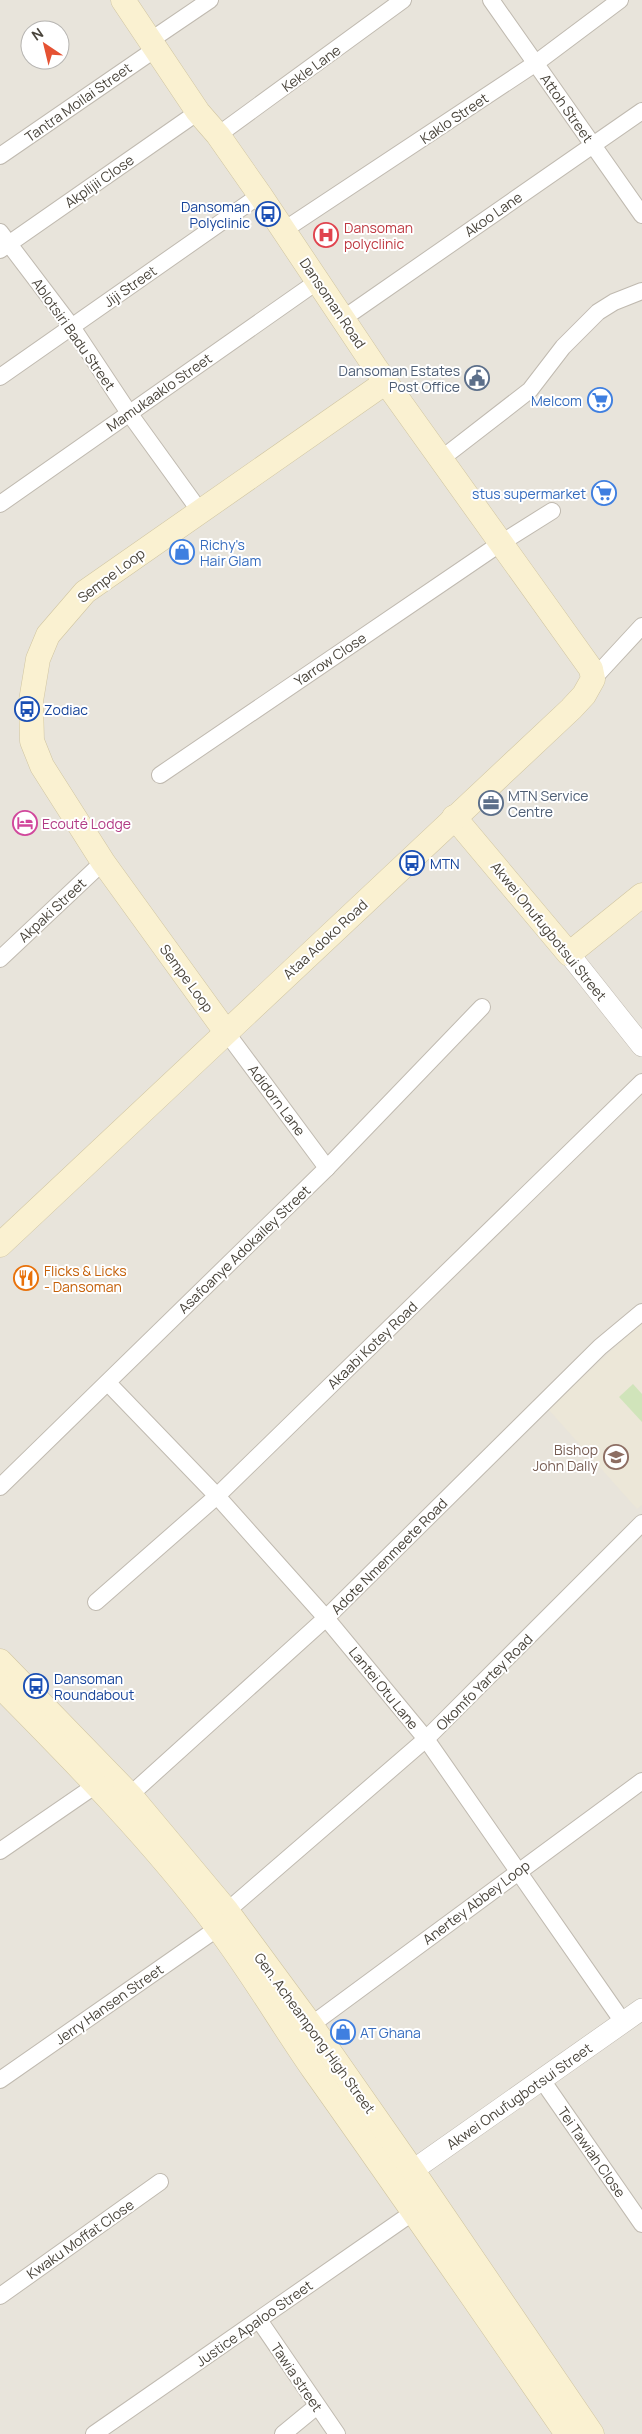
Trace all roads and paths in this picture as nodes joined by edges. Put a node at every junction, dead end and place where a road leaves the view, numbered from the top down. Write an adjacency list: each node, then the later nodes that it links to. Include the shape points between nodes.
1 (123, 0): 6 (main road, Dansoman Road)
2 (210, 0): 6 (street, Tantra Moilai Street)
3 (403, 0): 10 (street, Kekle Lane)
4 (491, 0): 7 (street, Attoh Street)
5 (620, 0): 7 (street, Kaklo Street)
6 (154, 44): 9 (main road, Dansoman Road); 12 (street, Tantra Moilai Street)
7 (536, 63): 11 (street, Attoh Street); 15 (street, Kaklo Street)
8 (642, 111): 11 (street, Akoo Lane)
9 (198, 112): 10 (main road, Dansoman Road); 16 (street, Akplijii Close)
10 (218, 135): 13 (main road, Dansoman Road)
11 (593, 145): 14 (street, Attoh Street); 19 (street, Akoo Lane)
12 (0, 156)
13 (260, 195): 15 (main road, Dansoman Road); 20 (street, Jiji Street)
14 (642, 215)
15 (284, 230): 17 (main road, Dansoman Road)
16 (3, 242): 20 (street, Ablotsiri Badu Street)
17 (318, 281): 19 (main road, Dansoman Road); 23 (street, Mamukaaklo Street)
18 (642, 291): 24 (street, via 598,312 563,347 530,390)
19 (344, 318): 22 (main road, Dansoman Road)
20 (72, 327): 21 (street, Jiji Street); 23 (street, Ablotsiri Badu Street)
21 (0, 377)
22 (386, 382): 24 (main road, Dansoman Road); 26 (main road, Sempe Loop)
23 (129, 413): 25 (street, Mamukaaklo Street); 26 (street, Ablotsiri Badu Street)
24 (441, 459): 28 (main road, Dansoman Road)
25 (0, 504)
26 (199, 510): 33 (main road, Sempe Loop, via 85,592 48,635 38,659 31,701 32,741 42,766)
27 (552, 511): 28 (street, Yarrow Close)
28 (501, 543): 30 (main road, Dansoman Road, via 591,669); 31 (street, Yarrow Close)
29 (642, 626): 30 (street, Ataa Adoko Road)
30 (593, 679): 32 (main road, Ataa Adoko Road, via 571,708)
31 (160, 775)
32 (454, 818): 35 (main road, Akwei Onufugbotsui Street); 38 (main road, Ataa Adoko Road)
33 (103, 862): 36 (street, Akpaki Street); 38 (main road, Sempe Loop)
34 (642, 895): 35 (main road)
35 (568, 954): 39 (street, Akwei Onufugbotsui Street)
36 (0, 959)
37 (482, 1007): 41 (street, Asafoanye Adokailey Street)
38 (226, 1032): 41 (street, Adidorn Lane); 42 (main road, Ataa Adoko Road)
39 (642, 1046)
40 (642, 1082): 46 (street, Akaabi Kotey Road)
41 (327, 1168): 44 (street, Asafoanye Adokailey Street)
42 (0, 1245)
43 (642, 1312): 49 (street, Adote Nmenmeete Road, via 600,1347)
44 (108, 1383): 45 (street, Asafoanye Adokailey Street); 46 (street, Lantei Otu Lane)
45 (0, 1487)
46 (217, 1496): 48 (street, Akaabi Kotey Road); 49 (street, Lantei Otu Lane)
47 (642, 1523): 52 (street, Okomfo Yartey Road)
48 (96, 1602)
49 (326, 1618): 52 (street, Lantei Otu Lane); 55 (street, Adote Nmenmeete Road)
50 (0, 1661): 55 (main road, Gen. Acheampong High Street)
51 (0, 1686): 54 (main road, Gen. Acheampong High Street)
52 (426, 1740): 57 (street, Lantei Otu Lane); 58 (street, Okomfo Yartey Road)
53 (642, 1781): 57 (street, Anertey Abbey Loop)
54 (96, 1785): 56 (street); 58 (main road, Gen. Acheampong High Street)
55 (130, 1795): 58 (main road, Gen. Acheampong High Street)
56 (0, 1851)
57 (519, 1870): 60 (street, Lantei Otu Lane); 61 (street, Anertey Abbey Loop)
58 (223, 1920): 61 (main road, Gen. Acheampong High Street); 62 (street, Jerry Hansen Street); 64 (main road, Gen. Acheampong High Street, via 312,2068)
59 (642, 2009): 60 (street, Akwei Onufugbotsui Street)
60 (623, 2022): 63 (street, Akwei Onufugbotsui Street)
61 (311, 2025): 64 (main road, Gen. Acheampong High Street)
62 (0, 2080)
63 (542, 2080): 64 (street, Akwei Onufugbotsui Street); 67 (street, Tei Tawiah Close)
64 (404, 2177): 66 (main road, Gen. Acheampong High Street); 75 (main road, Gen. Acheampong High Street)
65 (160, 2182): 68 (street, Kwaku Moffat Close)
66 (415, 2212): 69 (street, Justice Apaloo Street); 74 (main road, Gen. Acheampong High Street)
67 (642, 2224)
68 (0, 2296)
69 (258, 2320): 70 (street, Tawia street); 71 (street, Justice Apaloo Street)
70 (317, 2406): 72 (street); 73 (street, Tawia street)
71 (94, 2434)
72 (283, 2434)
73 (337, 2434)
74 (567, 2434)
75 (592, 2434)

